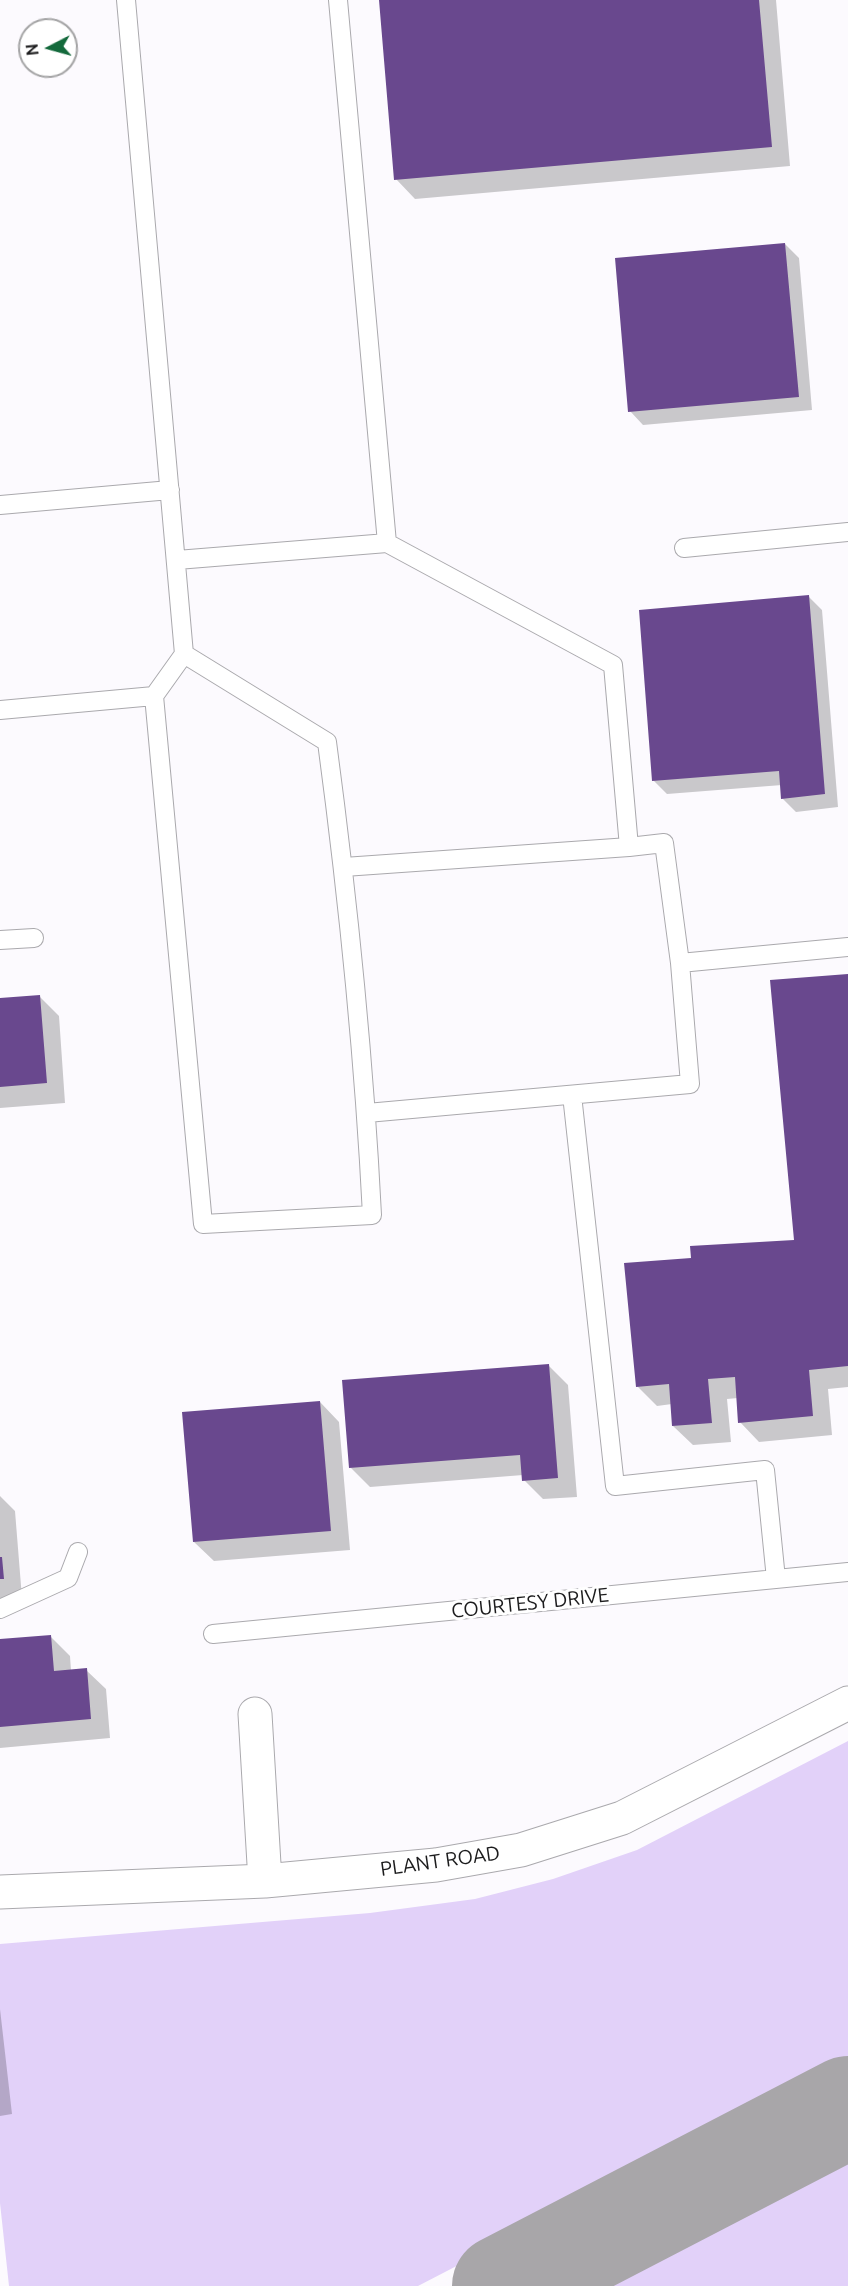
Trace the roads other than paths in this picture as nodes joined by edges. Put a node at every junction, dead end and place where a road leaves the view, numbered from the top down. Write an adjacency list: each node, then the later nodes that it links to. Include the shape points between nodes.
1 (126, 0): 3 (lane)
2 (339, 0): 6 (lane)
3 (170, 490): 4 (lane); 8 (lane)
4 (0, 505)
5 (848, 532): 7 (lane)
6 (387, 543): 8 (lane); 12 (lane, via 613,665)
7 (684, 548)
8 (177, 560): 9 (lane)
9 (184, 654): 10 (lane); 13 (lane, via 327,742)
10 (154, 696): 11 (lane); 19 (lane, via 203,1224 372,1215)
11 (0, 710)
12 (629, 847): 13 (lane); 17 (lane, via 664,843)
13 (344, 867): 19 (lane)
14 (34, 938): 15 (lane)
15 (0, 940)
16 (848, 947): 17 (lane)
17 (680, 963): 18 (lane, via 690,1084)
18 (572, 1095): 19 (lane); 22 (lane, via 615,1486 765,1470)
19 (367, 1113)
20 (78, 1552): 23 (lane, via 68,1578)
21 (848, 1572): 22 (lane, COURTESY DRIVE)
22 (776, 1579): 24 (lane, COURTESY DRIVE)
23 (0, 1610)
24 (213, 1634)
25 (848, 1703): 27 (street, PLANT ROAD, via 622,1818 520,1850 436,1866)
26 (255, 1714): 27 (street)
27 (265, 1881): 28 (street, PLANT ROAD)
28 (0, 1892)

